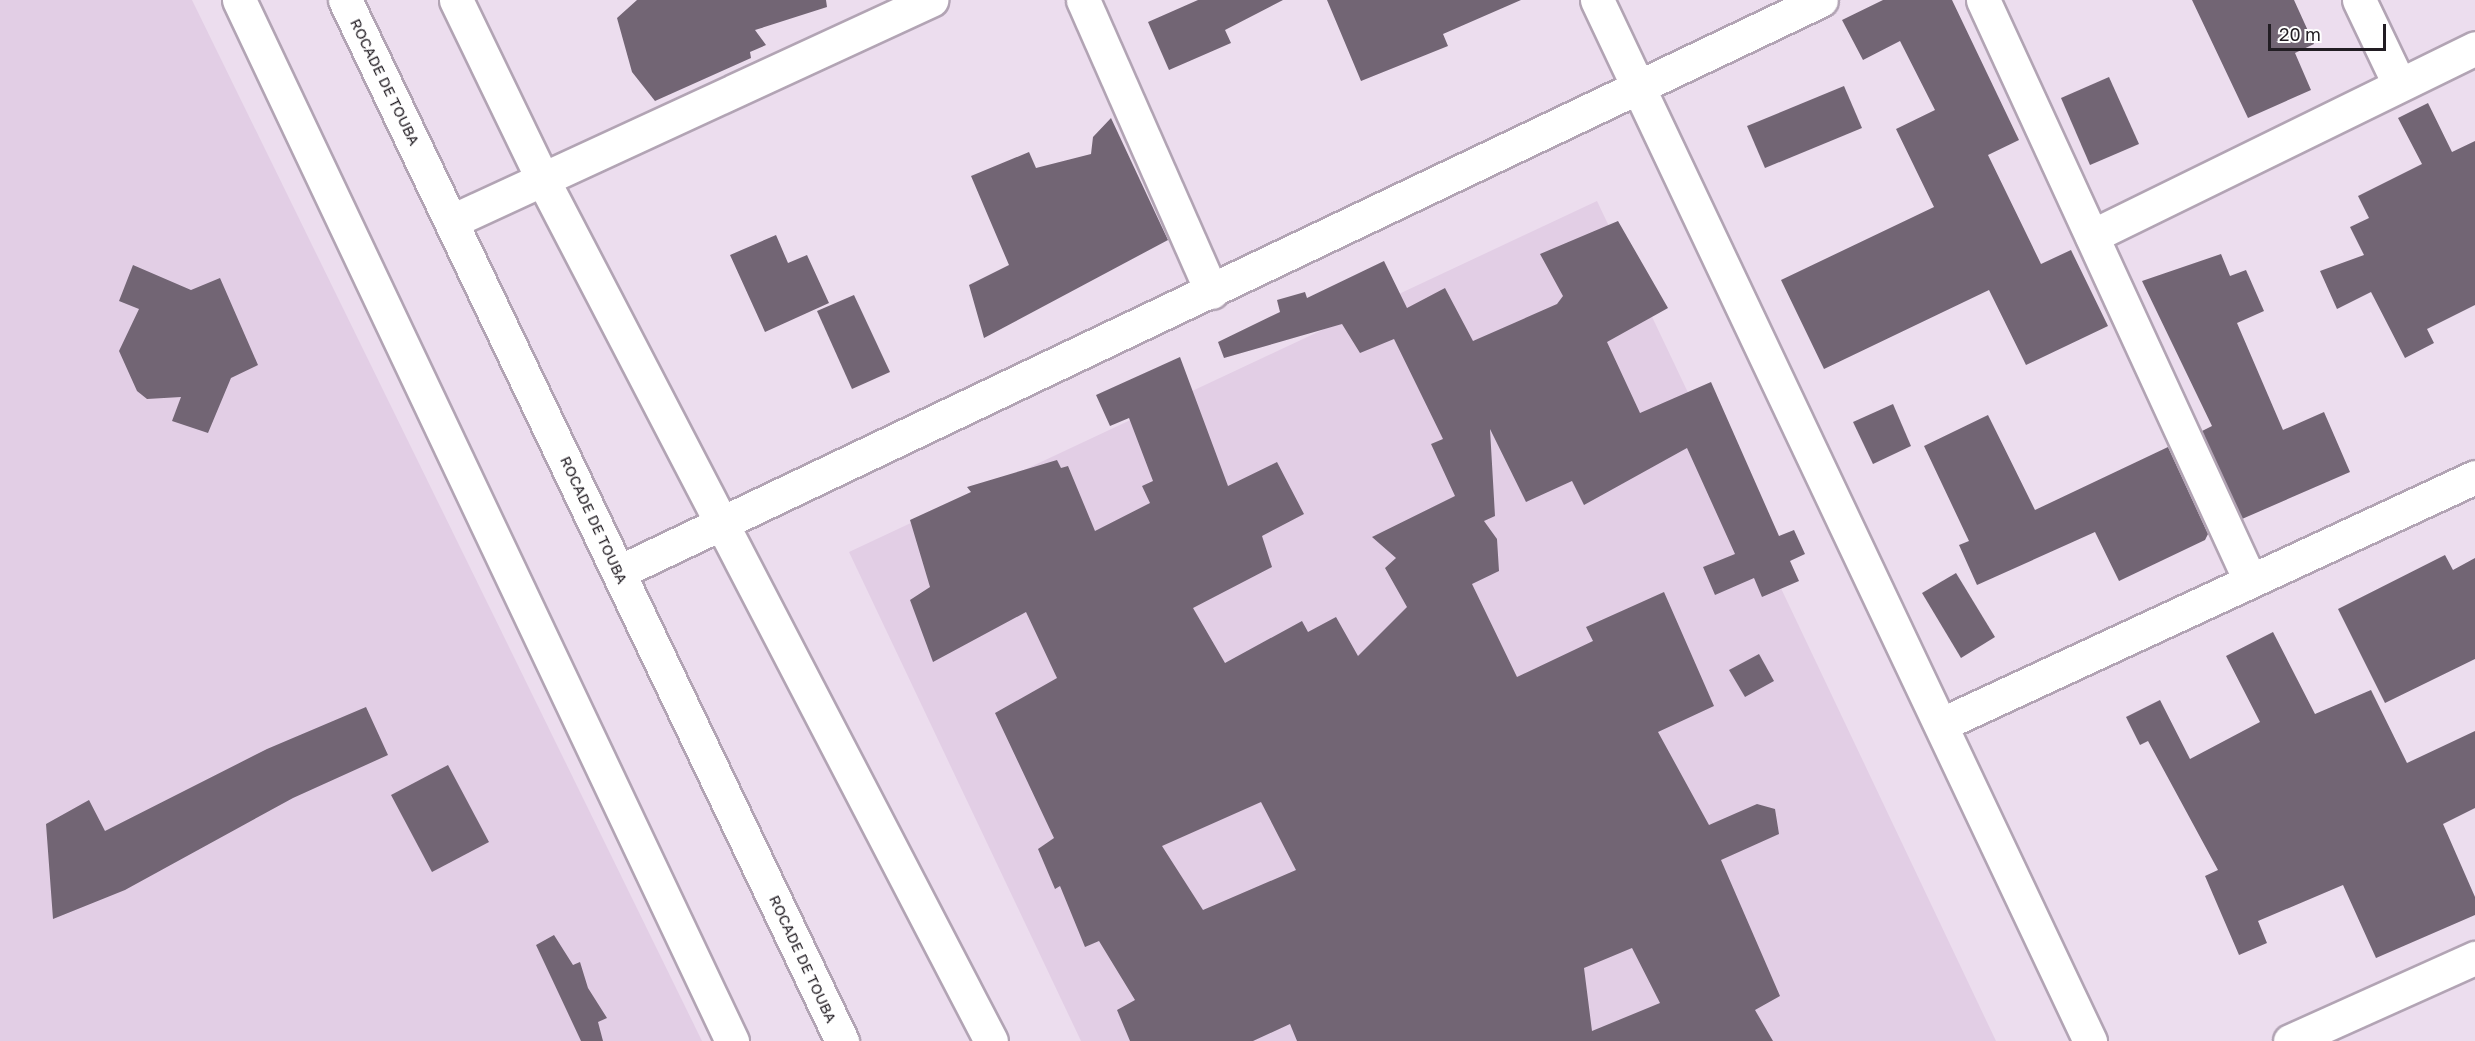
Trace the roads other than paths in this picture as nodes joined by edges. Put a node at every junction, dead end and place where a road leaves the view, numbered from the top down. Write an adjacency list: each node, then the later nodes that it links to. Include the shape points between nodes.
1 (239, 0): 24 (street)
2 (345, 0): 15 (street, ROCADE DE TOUBA)
3 (456, 0): 14 (street)
4 (931, 0): 10 (street)
5 (1083, 0): 17 (street)
6 (1598, 0): 13 (street)
7 (1821, 0): 13 (street)
8 (1983, 0): 16 (street)
9 (2359, 0): 12 (street)
10 (874, 12): 14 (street)
11 (2475, 48): 12 (street)
12 (2399, 84): 16 (street)
13 (1638, 90): 17 (street); 22 (street)
14 (544, 182): 15 (street); 19 (street)
15 (452, 221): 20 (street, ROCADE DE TOUBA)
16 (2092, 236): 21 (street)
17 (1212, 292): 19 (street)
18 (2475, 477): 21 (street)
19 (720, 519): 20 (street); 26 (street)
20 (619, 572): 25 (street, ROCADE DE TOUBA)
21 (2249, 578): 22 (street)
22 (1942, 724): 27 (street)
23 (2475, 958): 28 (street)
24 (732, 1041)
25 (842, 1041)
26 (991, 1041)
27 (2090, 1041)
28 (2290, 1041)

